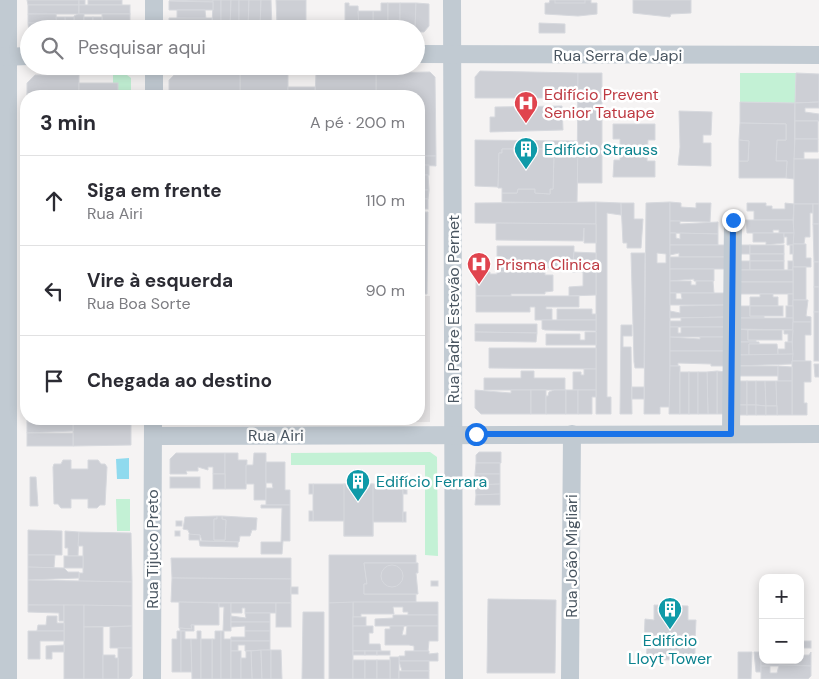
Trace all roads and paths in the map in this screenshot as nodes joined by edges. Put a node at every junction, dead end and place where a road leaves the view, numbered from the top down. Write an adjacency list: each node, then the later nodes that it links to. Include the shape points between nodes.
1 (8, 0): 9 (street)
2 (154, 0): 4 (street)
3 (452, 0): 6 (street, Rua Padre Estevão Pernet)
4 (154, 20)
5 (425, 54): 6 (street, Rua Serra de Japi)
6 (452, 54): 7 (street, Rua Serra de Japi); 14 (street, Rua Padre Estevão Pernet)
7 (819, 55)
8 (20, 56): 9 (street)
9 (4, 57): 18 (street)
10 (154, 75): 11 (street)
11 (154, 90)
12 (733, 220): 16 (street)
13 (153, 427): 14 (street, Rua Airi); 19 (street, Rua Tijuco Preto)
14 (453, 434): 15 (street, Rua Airi); 20 (street, Rua Padre Estevão Pernet)
15 (572, 434): 16 (street, Rua Airi); 21 (street, Rua João Migliari)
16 (731, 434): 17 (street, Rua Airi)
17 (819, 434)
18 (8, 679)
19 (152, 679)
20 (454, 679)
21 (570, 679)

